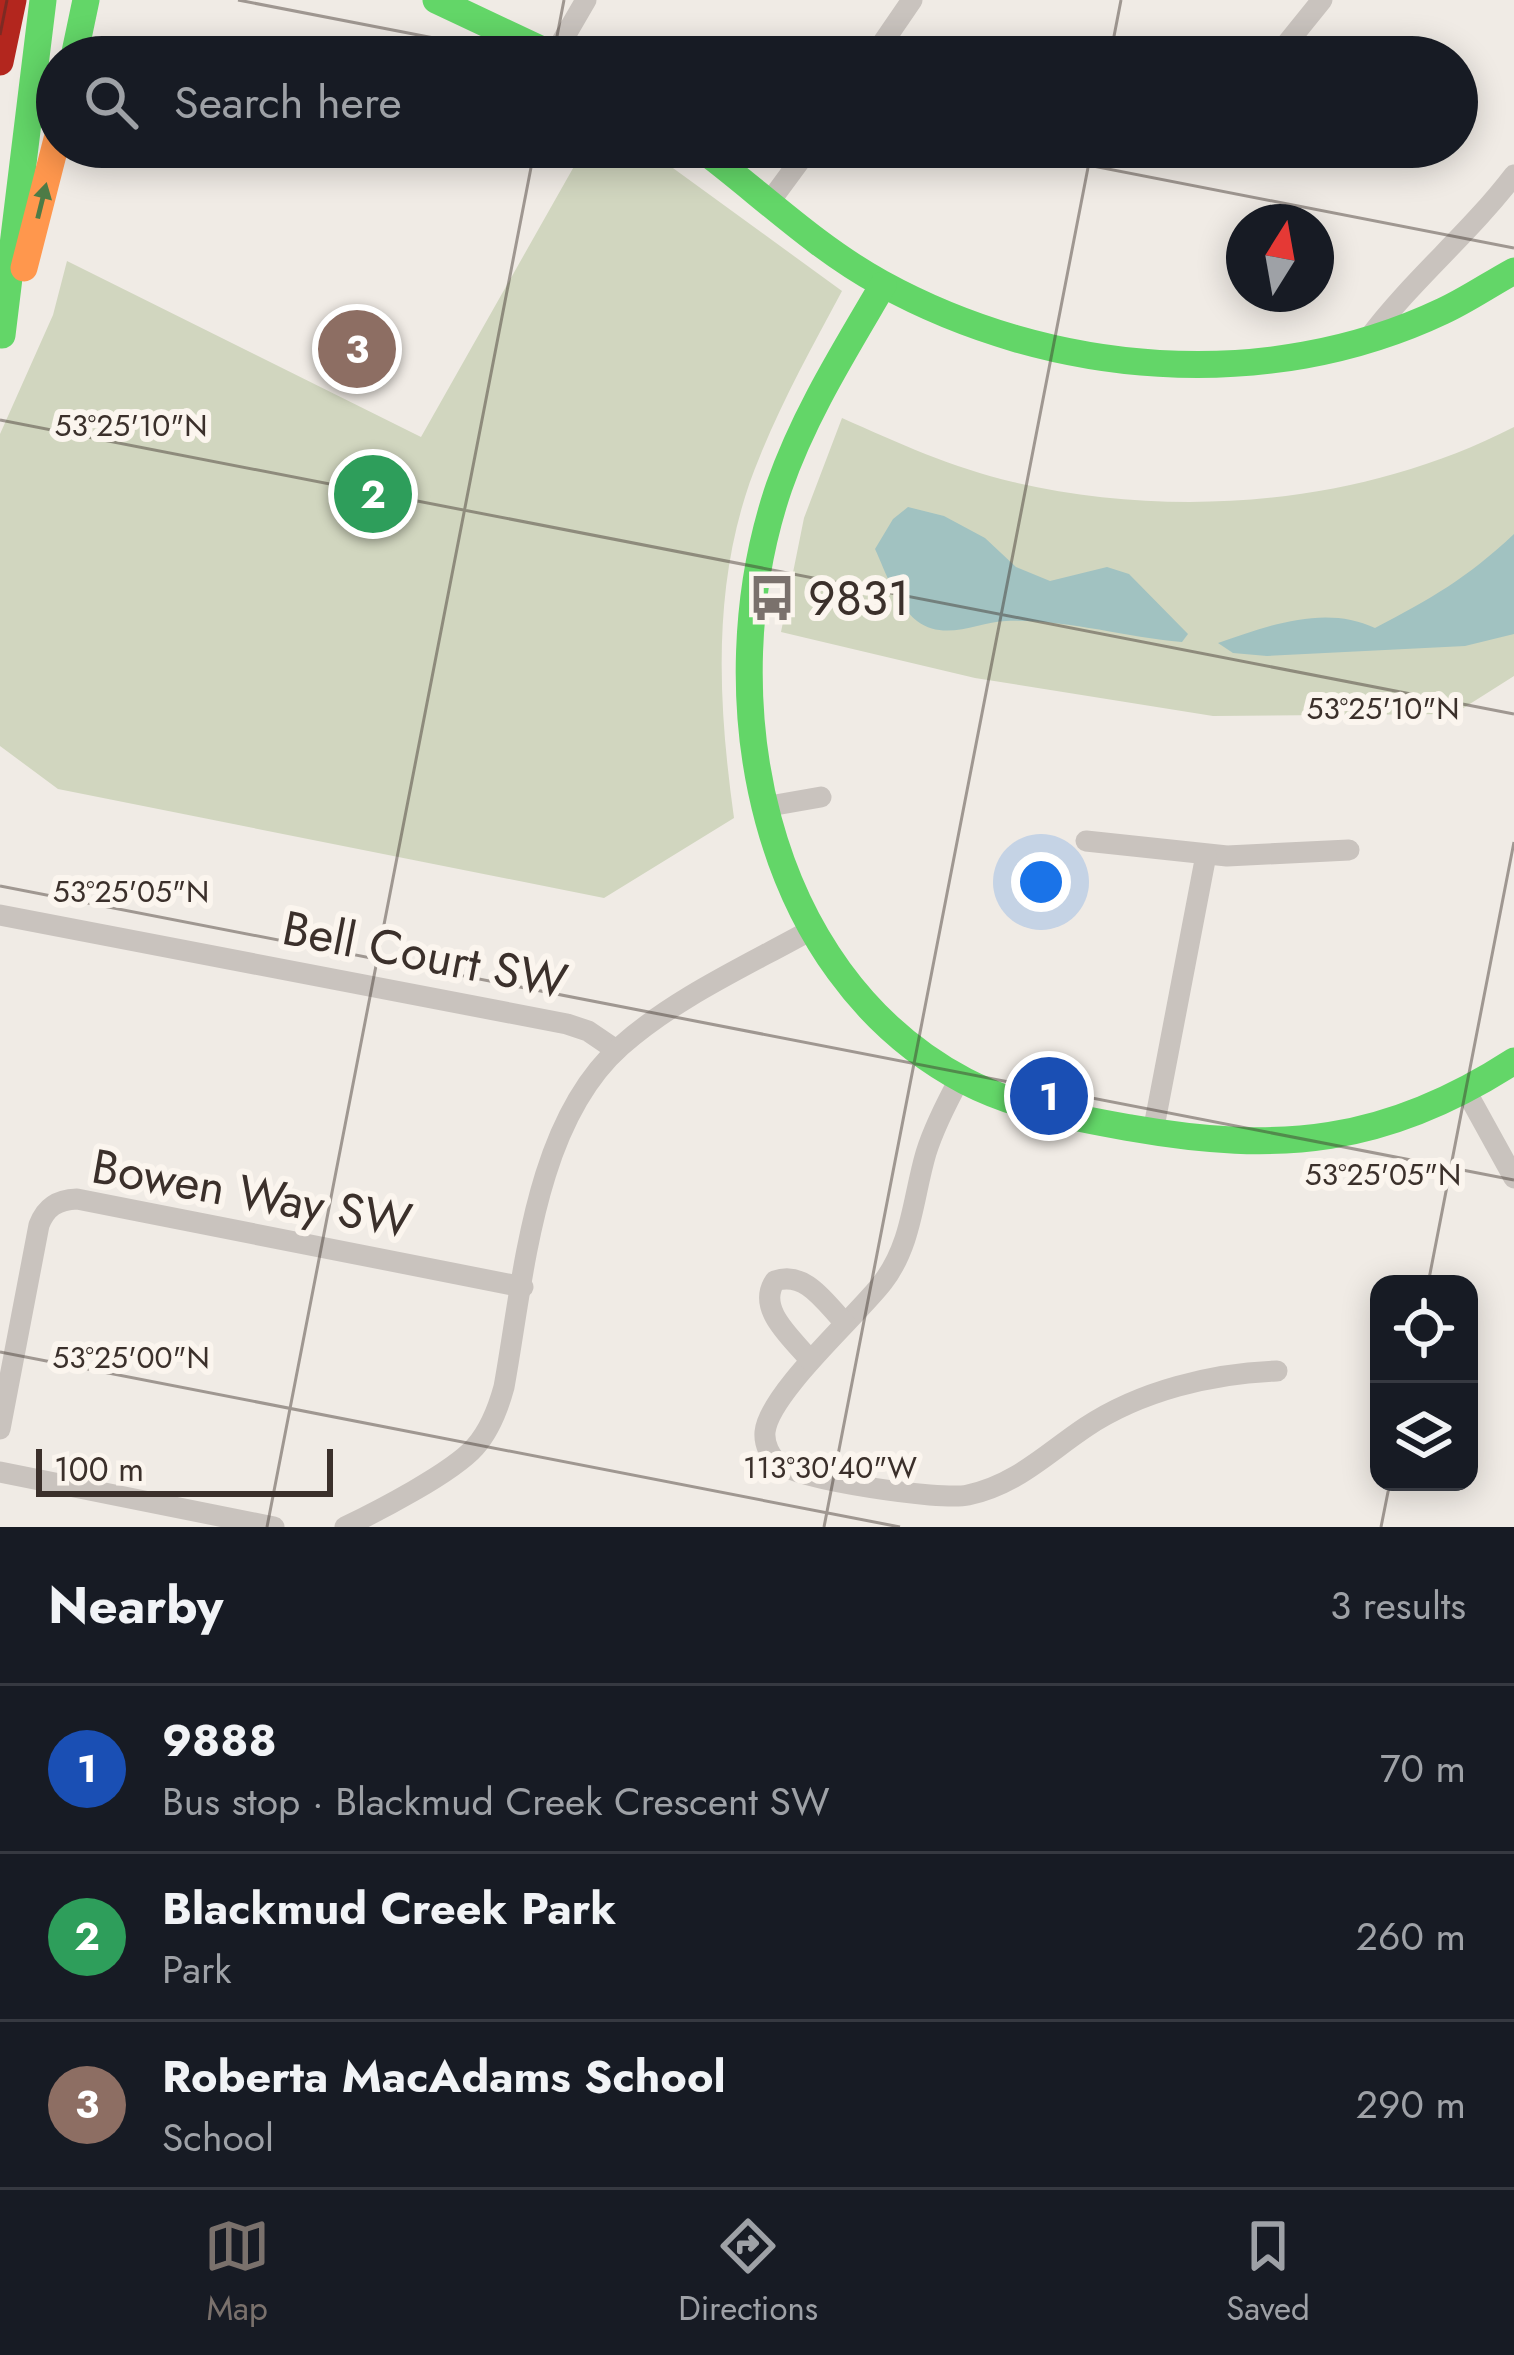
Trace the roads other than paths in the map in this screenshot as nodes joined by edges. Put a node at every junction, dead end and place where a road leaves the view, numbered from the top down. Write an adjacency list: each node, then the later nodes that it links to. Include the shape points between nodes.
1 (13, 0): 15 (street)
2 (43, 0): 8 (street)
3 (86, 0): 9 (street)
4 (436, 0): 10 (street)
5 (586, 0): 11 (street)
6 (912, 0): 12 (street)
7 (1322, 0): 13 (street)
8 (39, 36)
9 (78, 36)
10 (512, 36)
11 (566, 36)
12 (887, 36)
13 (1293, 36)
14 (36, 56): 23 (street)
15 (0, 62)
16 (50, 168): 23 (street, one-way to 16)
17 (728, 168): 20 (street)
18 (795, 168): 20 (street)
19 (1514, 176): 24 (street)
20 (772, 200): 22 (street)
21 (1514, 271): 24 (street)
22 (883, 285): 24 (street, via 993,333 1138,363 1255,361); 26 (street, via 802,428 769,521 749,677)
23 (1, 339)
24 (1368, 340)
25 (821, 797): 26 (street)
26 (764, 806): 31 (street)
27 (1086, 841): 29 (street)
28 (1349, 850): 29 (street)
29 (1206, 855): 36 (street)
30 (0, 915): 32 (street, Bell Court SW, via 567,1024)
31 (809, 931): 32 (street); 34 (street, via 890,1029)
32 (616, 1049): 38 (street, via 553,1151)
33 (1514, 1061): 35 (street)
34 (960, 1078): 36 (street, via 1048,1112); 39 (street, via 926,1153 902,1250)
35 (1466, 1091): 36 (street, via 1398,1120 1315,1141 1241,1143); 37 (street)
36 (1153, 1132)
37 (1514, 1178)
38 (523, 1287): 42 (street, Bowen Way SW, via 62,1201 39,1226); 45 (street, via 504,1387 479,1443)
39 (845, 1323): 40 (street); 40 (street, via 807,1284 776,1280 770,1306)
40 (810, 1360): 41 (street, via 766,1425 777,1462 945,1498 1007,1483 1086,1427 1148,1397 1238,1372)
41 (1277, 1371)
42 (0, 1429)
43 (0, 1472): 44 (street)
44 (274, 1527)
45 (345, 1527)

